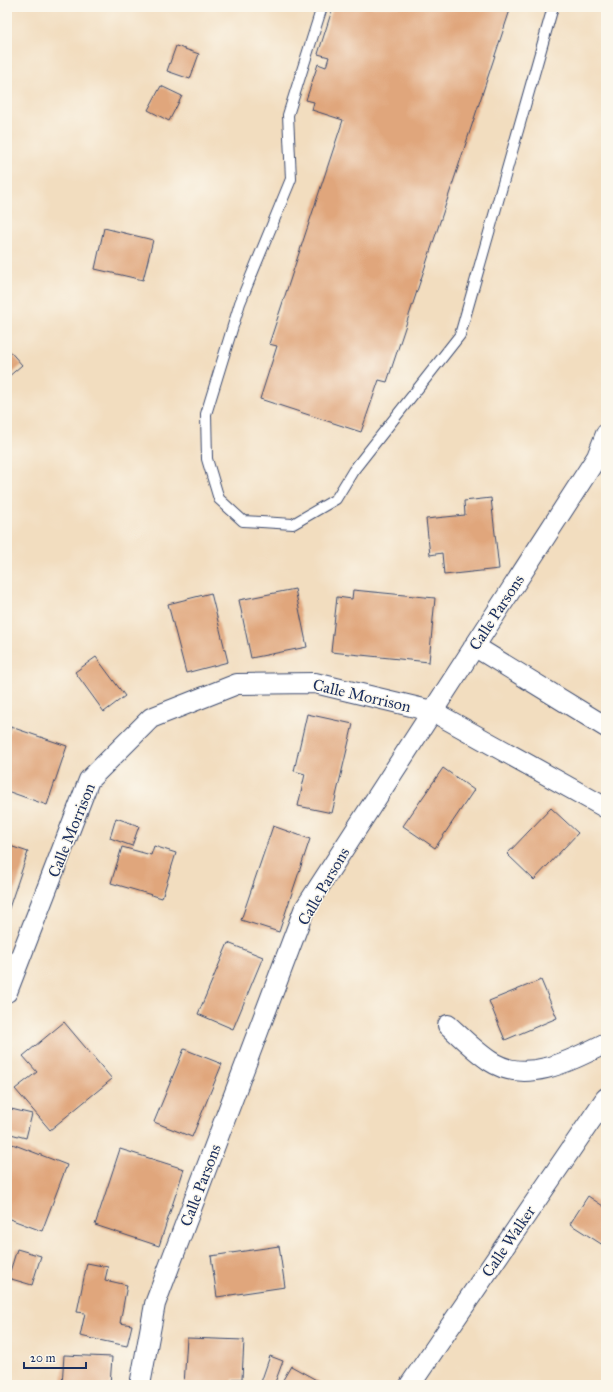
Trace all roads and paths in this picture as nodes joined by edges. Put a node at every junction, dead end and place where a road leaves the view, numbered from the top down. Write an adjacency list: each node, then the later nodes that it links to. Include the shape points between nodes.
1 (322, 7): 2 (lane, via 288,115 291,179 240,303 206,414 207,460 218,499 243,521 293,524 336,499 353,471 460,335)
2 (553, 7)
3 (606, 434): 4 (street, Calle Parsons, via 597,457)
4 (474, 646): 5 (street, Calle Parsons); 6 (street)
5 (432, 711): 7 (street, Calle Morrison); 8 (street, Calle Morrison, via 315,682 237,684 151,718 89,780); 12 (street, Calle Parsons, via 304,910 155,1304)
6 (606, 727)
7 (606, 808)
8 (7, 992)
9 (448, 1025): 10 (street, via 490,1061 504,1068 517,1070 527,1071 554,1066)
10 (606, 1043)
11 (606, 1098): 13 (street, Calle Walker)
12 (140, 1385)
13 (410, 1385)

